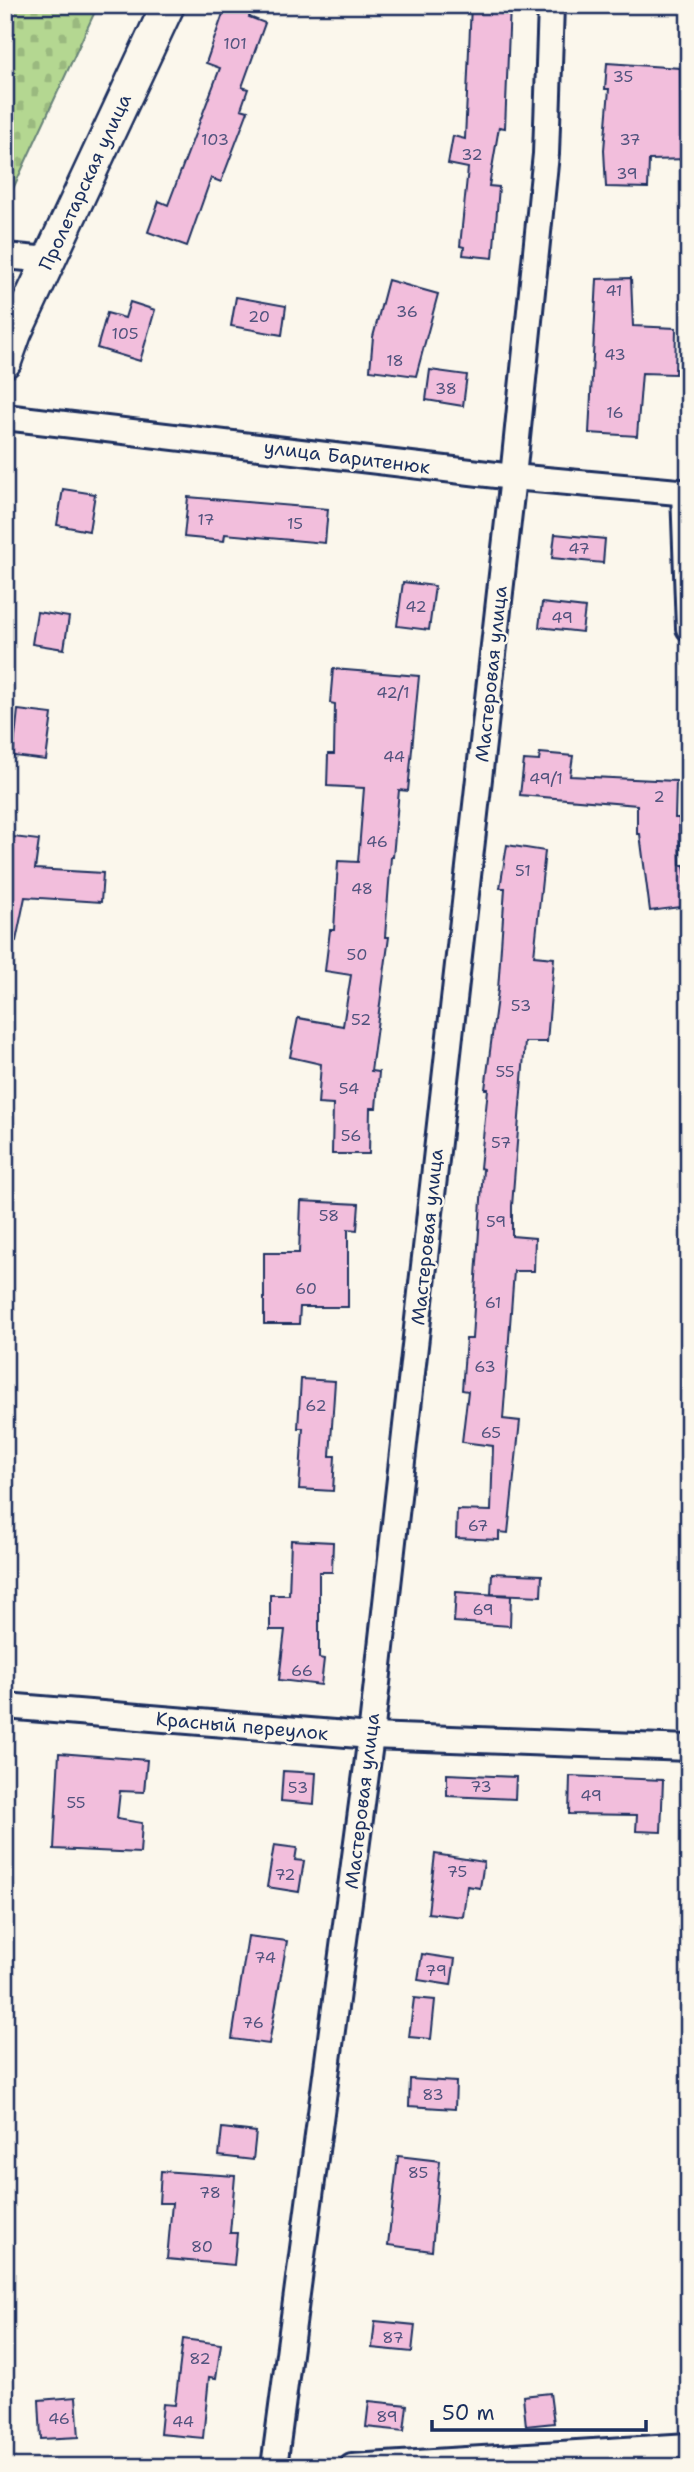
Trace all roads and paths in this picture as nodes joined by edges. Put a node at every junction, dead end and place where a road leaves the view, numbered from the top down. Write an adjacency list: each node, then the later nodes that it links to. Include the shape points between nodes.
1 (167, 5): 4 (street, Пролетарская улица)
2 (551, 5): 7 (street, Мастеровая улица, via 547,154)
3 (5, 256): 4 (street)
4 (49, 260): 5 (street, Пролетарская улица)
5 (5, 361)
6 (5, 417): 7 (street, улица Баритенюк)
7 (513, 477): 8 (street, улица Баритенюк); 11 (street, Мастеровая улица)
8 (687, 492): 9 (street)
9 (689, 628)
10 (5, 1706): 11 (street, Красный переулок)
11 (371, 1736): 12 (street, Красный переулок); 14 (street, Мастеровая улица)
12 (689, 1748)
13 (689, 2446): 15 (street)
14 (274, 2467)
15 (352, 2467)

